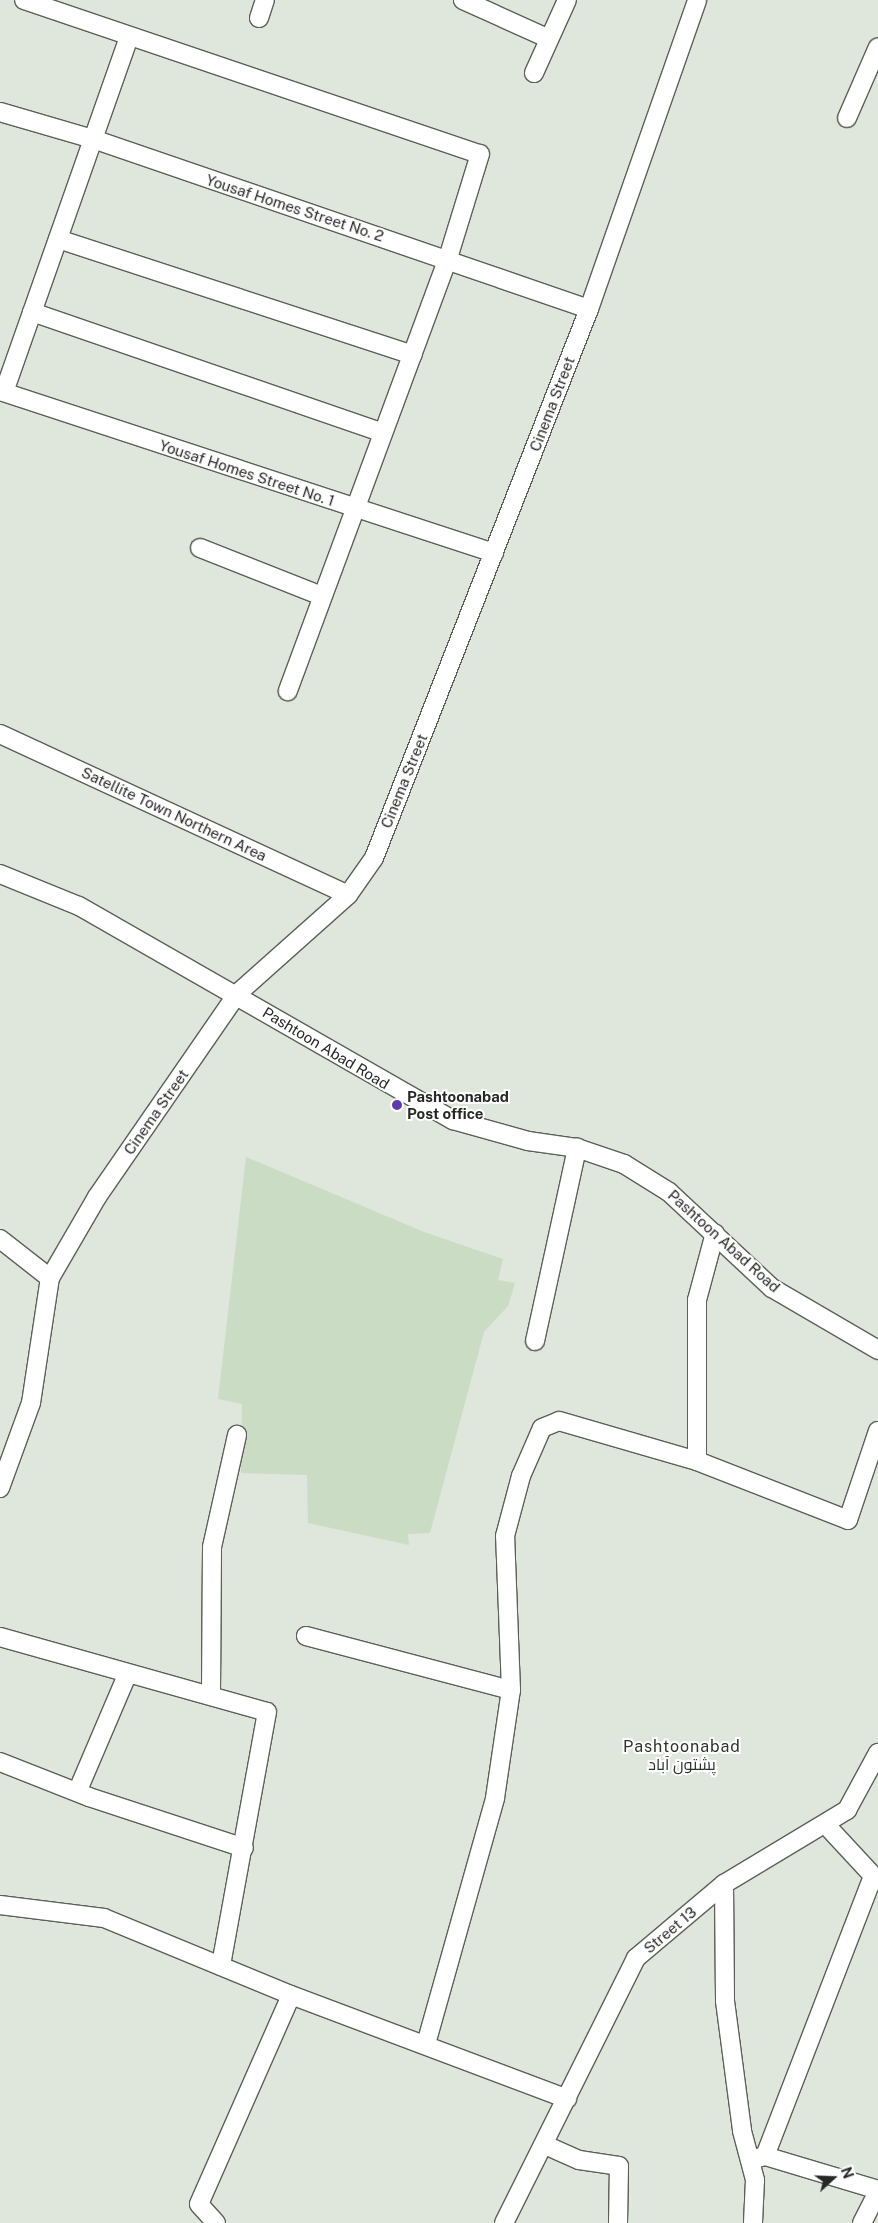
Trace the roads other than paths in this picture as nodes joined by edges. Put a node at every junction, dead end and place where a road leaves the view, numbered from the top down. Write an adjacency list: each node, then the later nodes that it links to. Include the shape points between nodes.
1 (24, 0): 7 (street, via 80,16)
2 (265, 0): 6 (street)
3 (466, 0): 8 (street)
4 (567, 0): 8 (street)
5 (697, 0): 16 (street, Cinema Street)
6 (259, 18)
7 (129, 37): 13 (street); 15 (street, via 480,154)
8 (547, 38): 10 (street)
9 (878, 47): 12 (street)
10 (534, 73)
11 (0, 112): 13 (street, Yousaf Homes Street No. 2)
12 (847, 118)
13 (93, 139): 14 (street); 15 (street, Yousaf Homes Street No. 2)
14 (58, 239): 17 (street); 18 (street)
15 (448, 258): 16 (street, Yousaf Homes Street No. 2); 18 (street)
16 (589, 309): 23 (street, Cinema Street)
17 (32, 312): 19 (street); 20 (street)
18 (412, 355): 20 (street)
19 (2, 392): 21 (street, Yousaf Homes Street No. 1)
20 (383, 433): 21 (street)
21 (354, 509): 23 (street, Yousaf Homes Street No. 1); 24 (street)
22 (200, 548): 24 (street)
23 (494, 553): 28 (street, Cinema Street, via 374,858)
24 (322, 596): 25 (street)
25 (288, 691)
26 (0, 734): 28 (street, Satellite Town Northern Area)
27 (0, 874): 29 (street, Pashtoon Abad Road, via 79,906)
28 (348, 895): 29 (street, Cinema Street)
29 (237, 994): 30 (street, Pashtoon Abad Road, via 453,1120 528,1141); 33 (street, Cinema Street, via 97,1197)
30 (577, 1148): 31 (street, Pashtoon Abad Road, via 624,1164 670,1192); 34 (street)
31 (715, 1233): 35 (street, Pashtoon Abad Road, via 772,1288); 38 (street, via 697,1300)
32 (0, 1238): 33 (street)
33 (50, 1278): 39 (street, Cinema Street, via 31,1403)
34 (536, 1341)
35 (878, 1350)
36 (878, 1431): 38 (street, via 848,1520)
37 (237, 1434): 44 (street, via 212,1547)
38 (696, 1461): 43 (street, via 559,1422 542,1428 521,1476 505,1536)
39 (0, 1488)
40 (306, 1636): 43 (street)
41 (0, 1637): 42 (street)
42 (127, 1675): 44 (street); 47 (street)
43 (510, 1690): 55 (street, via 495,1798)
44 (211, 1692): 49 (street, via 267,1712)
45 (878, 1753): 48 (street, Street 13, via 847,1810)
46 (0, 1762): 47 (street)
47 (78, 1790): 49 (street)
48 (826, 1825): 50 (street); 51 (street, Street 13)
49 (244, 1848): 53 (street)
50 (875, 1880): 58 (street)
51 (724, 1884): 56 (street, Street 13, via 636,1958); 58 (street, via 725,2001)
52 (1, 1908): 53 (street, via 104,1918)
53 (222, 1966): 54 (street)
54 (291, 1995): 55 (street); 60 (street, via 199,2204)
55 (426, 2044): 56 (street)
56 (567, 2099): 57 (street, Street 13)
57 (545, 2145): 61 (street, Street 13); 62 (street, via 579,2160 619,2166)
58 (757, 2158): 59 (street); 63 (street)
59 (878, 2191): 64 (street)
60 (216, 2223)
61 (504, 2223)
62 (618, 2223)
63 (754, 2223)
64 (862, 2223)

